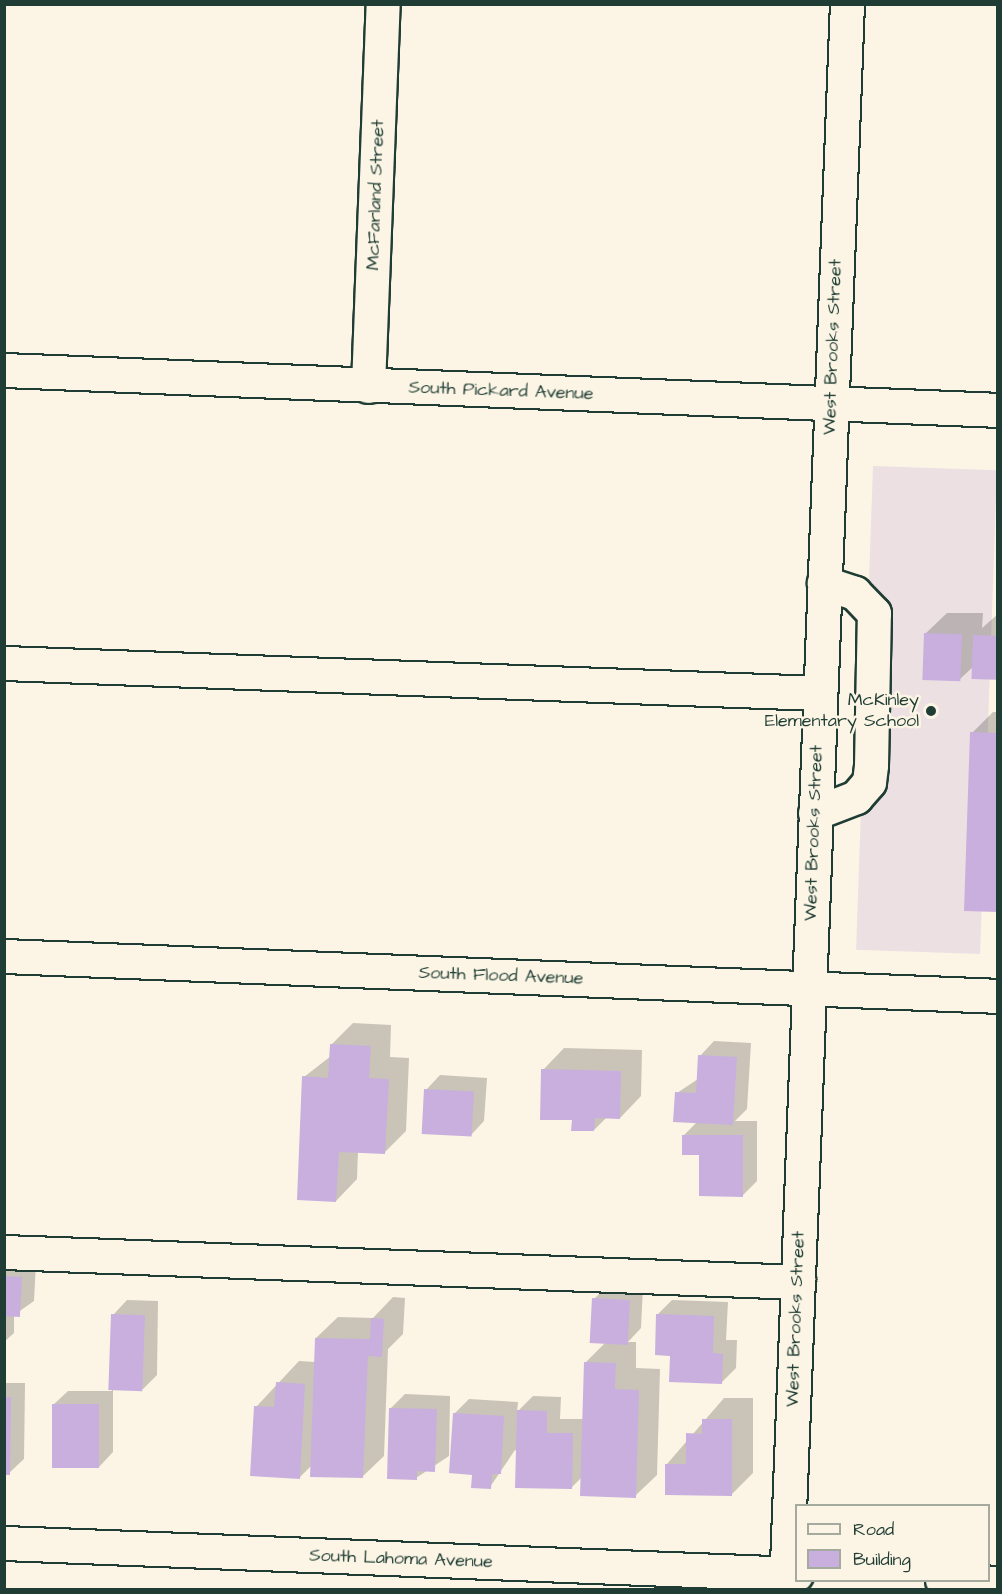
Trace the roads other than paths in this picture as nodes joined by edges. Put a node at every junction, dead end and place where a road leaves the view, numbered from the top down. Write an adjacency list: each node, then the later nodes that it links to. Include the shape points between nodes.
1 (383, 4): 4 (street, McFarland Street)
2 (847, 4): 5 (street, West Brooks Street)
3 (4, 370): 4 (street, South Pickard Avenue)
4 (368, 386): 5 (street, South Pickard Avenue)
5 (831, 403): 6 (street, South Pickard Avenue); 7 (street, West Brooks Street)
6 (998, 410)
7 (824, 583): 9 (street, West Brooks Street); 10 (street, via 855,593 874,614 871,765 868,782 856,797)
8 (4, 663): 9 (street)
9 (820, 693): 10 (street, West Brooks Street)
10 (815, 813): 12 (street, West Brooks Street)
11 (4, 956): 12 (street, South Flood Avenue)
12 (808, 988): 13 (street, South Flood Avenue); 15 (street, West Brooks Street)
13 (998, 996)
14 (4, 1252): 15 (street)
15 (798, 1282): 17 (street, West Brooks Street)
16 (4, 1543): 17 (street, South Lahoma Avenue)
17 (790, 1579)
18 (970, 1582): 19 (street)
19 (998, 1583)

